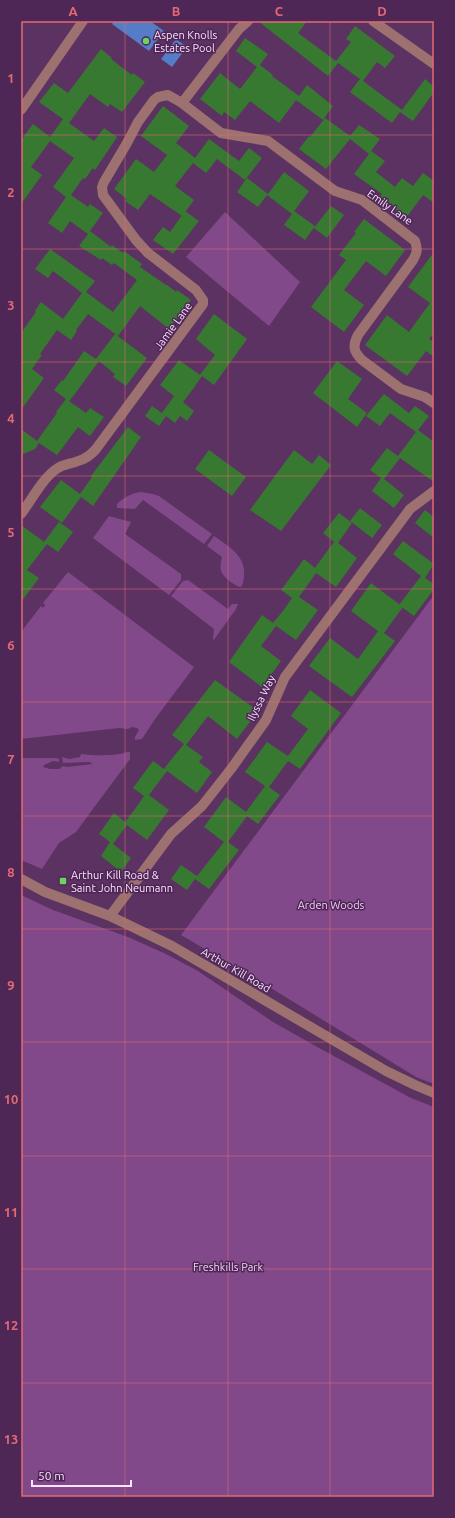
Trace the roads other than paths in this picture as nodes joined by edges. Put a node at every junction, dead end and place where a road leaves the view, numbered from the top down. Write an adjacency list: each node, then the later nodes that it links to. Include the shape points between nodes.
1 (83, 21): 7 (street)
2 (248, 21): 6 (street)
3 (373, 21): 4 (street)
4 (434, 64)
5 (154, 100): 6 (street, Emily Lane, via 168,95); 10 (street, Jamie Lane, via 134,128 104,182 103,195 136,240 148,253 196,290 203,304 96,450 79,461 55,469)
6 (182, 102): 8 (street, Emily Lane, via 222,134 268,141 334,191 362,200 415,241 417,253 354,342 354,349 356,355 401,389 425,397)
7 (21, 110)
8 (434, 404)
9 (434, 491): 12 (street, Ilyssa Way, via 410,509 284,677 266,720 231,769 202,806 171,834)
10 (21, 514)
11 (21, 879): 12 (street, Arthur Kill Road, via 45,892)
12 (110, 916): 13 (street, Arthur Kill Road, via 172,946 386,1071)
13 (434, 1093)

